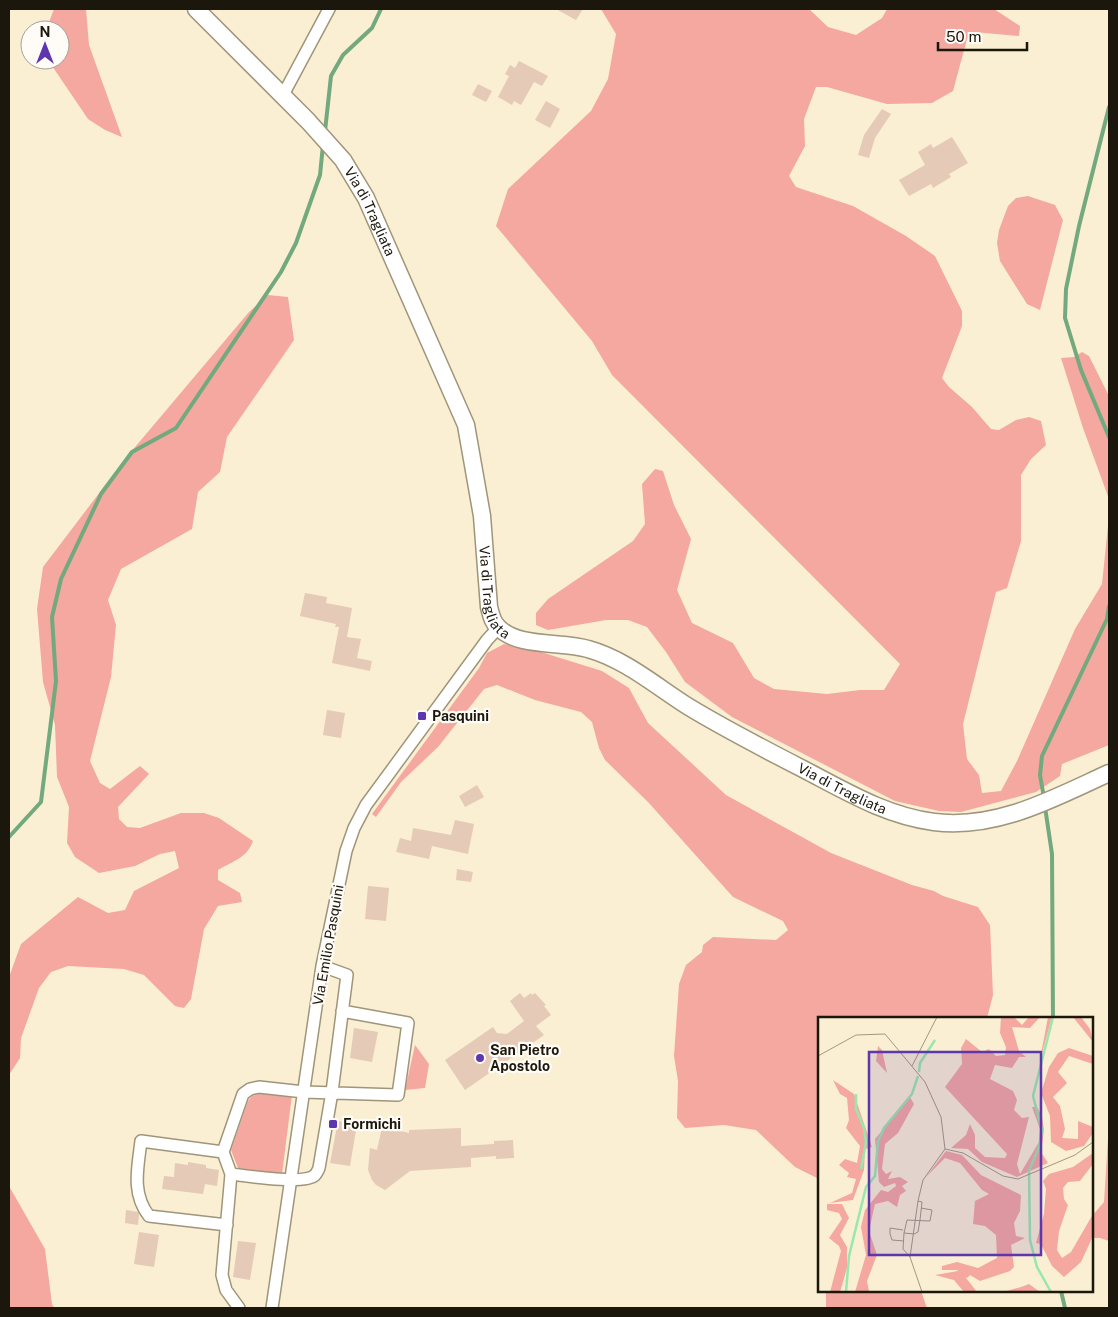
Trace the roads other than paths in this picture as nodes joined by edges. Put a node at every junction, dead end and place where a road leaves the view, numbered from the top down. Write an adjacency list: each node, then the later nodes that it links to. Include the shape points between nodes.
1 (196, 9): 3 (street, Via di Tragliata)
2 (329, 9): 3 (street)
3 (283, 95): 4 (street, Via di Tragliata, via 343,160 366,198 466,425 482,516 489,607)
4 (498, 628): 5 (street, Via di Tragliata, via 524,640 588,648 612,658 746,740 868,803 900,816 935,822 989,820 1027,810); 6 (street, Via Emilio Pasquini, via 366,805 354,828 346,851)
5 (1109, 773)
6 (322, 966): 7 (street, via 347,976); 8 (street, Via Emilio Pasquini)
7 (342, 1012): 9 (street); 9 (street, via 408,1023 398,1095)
8 (304, 1092): 9 (street); 10 (street, via 259,1087 243,1094); 12 (street, Via Emilio Pasquini)
9 (332, 1092): 12 (street, via 316,1175)
10 (224, 1152): 11 (street); 13 (street, via 141,1141 136,1178 138,1194 149,1216)
11 (231, 1174): 12 (street); 13 (street)
12 (291, 1180): 15 (street, Via Emilio Pasquini)
13 (226, 1224): 14 (street, via 222,1275 226,1290)
14 (239, 1308)
15 (272, 1308)

